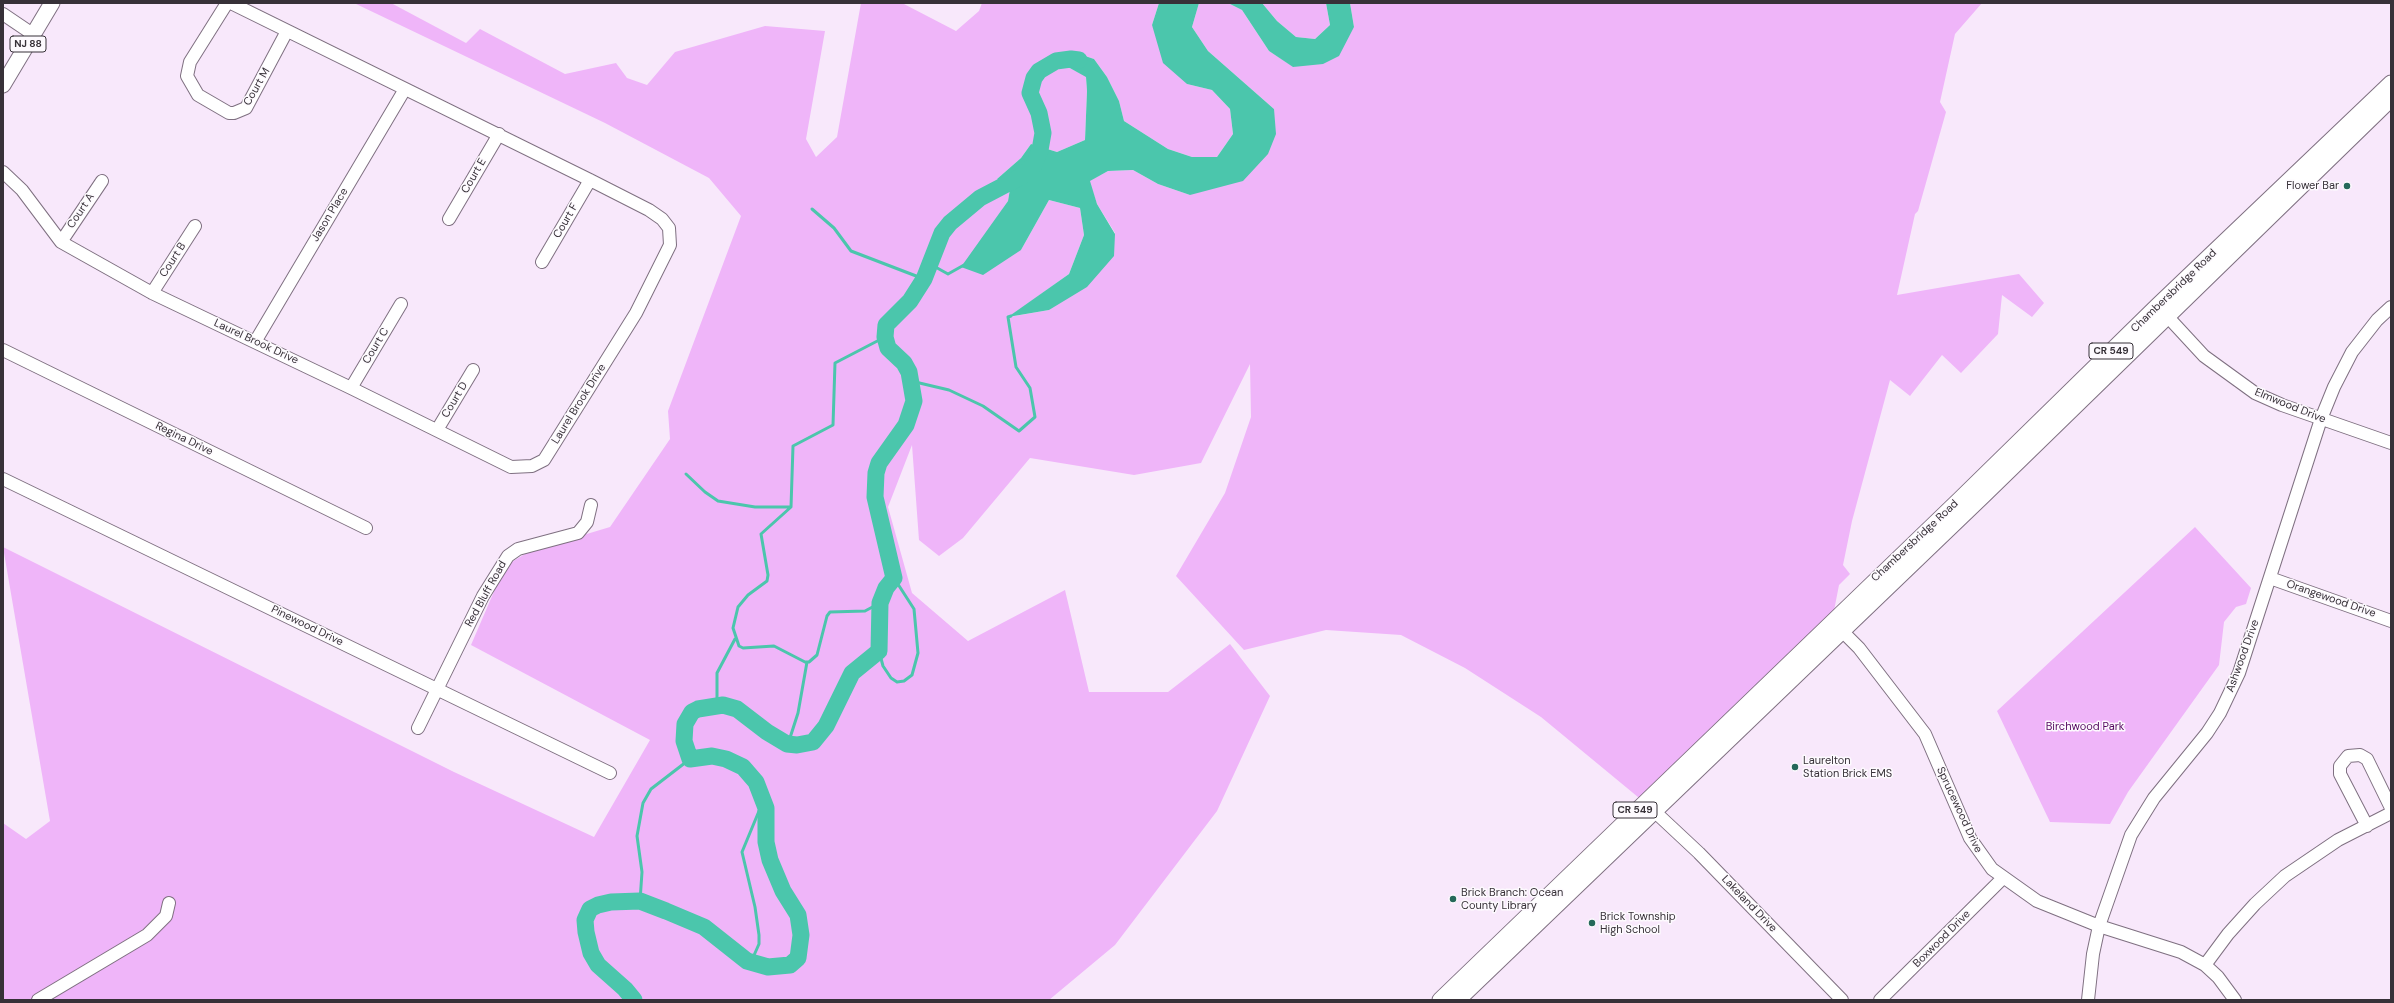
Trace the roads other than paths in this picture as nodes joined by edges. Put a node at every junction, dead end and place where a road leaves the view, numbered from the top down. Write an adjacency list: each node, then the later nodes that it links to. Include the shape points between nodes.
1 (52, 3): 6 (main road, NJ 88)
2 (227, 3): 5 (street, Court M, via 190,62 187,76 198,95 229,113 246,108)
3 (231, 3): 5 (street, Laurel Brook Drive)
4 (3, 14): 6 (street)
5 (287, 31): 9 (street, Laurel Brook Drive)
6 (34, 35): 8 (main road, NJ 88)
7 (2391, 83): 35 (main road, Chambersbridge Road / CR 549)
8 (3, 85)
9 (405, 89): 11 (street, Laurel Brook Drive); 23 (street, Jason Place)
10 (2391, 99): 22 (main road, Chambersbridge Road / CR 549)
11 (499, 134): 13 (street, Laurel Brook Drive); 15 (street, Court E)
12 (3, 172): 17 (street, Laurel Brook Drive, via 22,190)
13 (590, 180): 18 (street, Court F); 28 (street, Laurel Brook Drive, via 649,210 662,219 669,228 670,244 636,313 544,460 538,464 510,467)
14 (102, 181): 17 (street, Court A)
15 (449, 219)
16 (195, 226): 19 (street, Court B)
17 (61, 242): 19 (street, Laurel Brook Drive)
18 (542, 262)
19 (152, 293): 23 (street, Laurel Brook Drive)
20 (401, 304): 26 (street, Court C)
21 (2391, 307): 27 (street, Ashwood Drive, via 2377,320 2352,352)
22 (2167, 316): 27 (street, Elmwood Drive, via 2204,356 2255,393); 35 (main road, Chambersbridge Road / CR 549)
23 (255, 342): 26 (street, Laurel Brook Drive)
24 (3, 350): 32 (street, Regina Drive)
25 (473, 370): 28 (street, Court D)
26 (351, 388): 28 (street, Laurel Brook Drive)
27 (2321, 420): 29 (street, Elmwood Drive); 33 (street, Ashwood Drive)
28 (437, 430)
29 (2391, 442)
30 (3, 479): 36 (street, Pinewood Drive)
31 (591, 505): 36 (street, Red Bluff Road, via 586,522 578,533 518,549 508,556 483,596)
32 (366, 528)
33 (2270, 578): 34 (street, Orangewood Drive); 45 (street, Ashwood Drive, via 2239,673 2220,713 2154,798 2131,835)
34 (2391, 621)
35 (1836, 626): 40 (main road, Chambersbridge Road / CR 549); 43 (street, Sprucewood Drive, via 1859,648 1924,734 1970,838 1988,864); 48 (main road, Chambersbridge Road / CR 549)
36 (437, 689): 37 (street, Red Bluff Road); 38 (street, Pinewood Drive)
37 (418, 728)
38 (610, 772)
39 (2391, 808): 42 (street, via 2367,759 2360,755 2348,756 2340,766 2340,774)
40 (1653, 810): 49 (main road, Chambersbridge Road / CR 549); 50 (street, Lakeland Drive, via 1699,853)
41 (2391, 813): 42 (street)
42 (2367, 826): 46 (street, via 2338,840 2285,876 2237,924)
43 (2003, 878): 45 (street, Sprucewood Drive, via 2037,901); 51 (street, Boxwood Drive)
44 (169, 903): 47 (street, via 166,916 147,935)
45 (2099, 926): 46 (street, Sprucewood Drive, via 2181,952); 52 (street, Ashwood Drive)
46 (2205, 965): 53 (street, Sprucewood Drive, via 2218,977)
47 (38, 1000)
48 (1440, 1000)
49 (1458, 1000)
50 (1842, 1000)
51 (1880, 1000)
52 (2088, 1000)
53 (2235, 1000)

